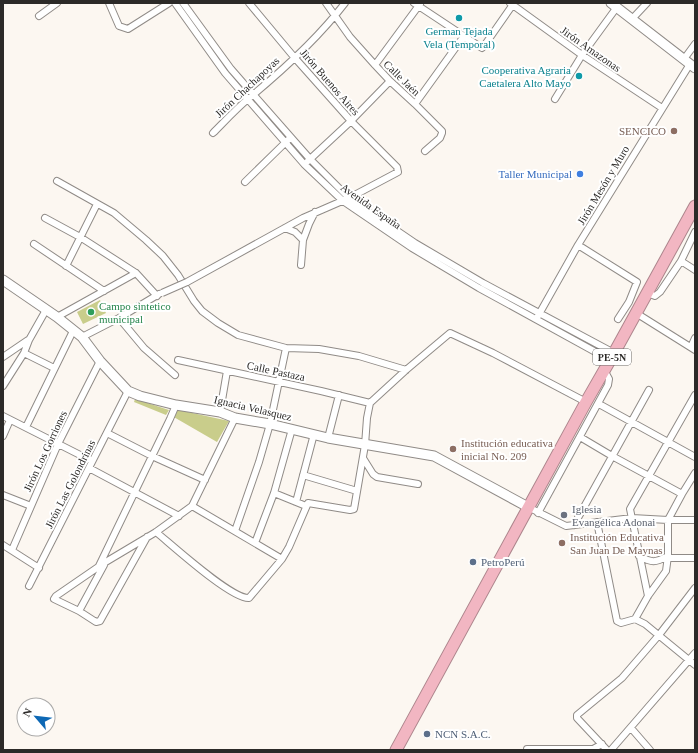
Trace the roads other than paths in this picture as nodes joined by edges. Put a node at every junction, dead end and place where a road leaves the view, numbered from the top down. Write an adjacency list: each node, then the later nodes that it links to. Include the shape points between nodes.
1 (57, 3): 14 (street)
2 (109, 3): 3 (street, via 119,26 128,30)
3 (169, 3)
4 (175, 3): 24 (street, Avenida España, via 225,73)
5 (183, 3): 23 (street, Avenida España)
6 (249, 3): 19 (street, Jirón Buenos Aires)
7 (326, 3): 13 (street, Calle Jaén)
8 (345, 3): 13 (street, Jirón Chachapoyas)
9 (647, 3): 15 (street)
10 (418, 4): 16 (street); 21 (street)
11 (512, 4): 16 (street, via 483,48); 18 (street, Jirón Amazonas)
12 (614, 5): 15 (main road); 18 (street)
13 (336, 15): 19 (street, Jirón Chachapoyas); 21 (street, Calle Jaén, via 350,37)
14 (39, 16)
15 (632, 19): 20 (main road)
16 (464, 36): 26 (street)
17 (695, 44): 20 (street, Jirón Mesón y Muro)
18 (582, 55): 25 (street); 27 (street, Jirón Amazonas)
19 (294, 57): 23 (street, Jirón Chachapoyas); 28 (street, Jirón Buenos Aires)
20 (690, 63): 27 (street, Jirón Mesón y Muro)
21 (375, 65): 22 (street, Calle Jaén)
22 (390, 81): 26 (street, Calle Jaén); 28 (street)
23 (253, 95): 24 (street, Jirón Chachapoyas); 30 (street, Avenida España)
24 (248, 99): 29 (street, Jirón Chachapoyas); 31 (street, Avenida España)
25 (555, 99)
26 (415, 104): 32 (street, Calle Jaén, via 442,133)
27 (662, 108): 47 (street, Jirón Mesón y Muro)
28 (351, 121): 33 (street); 37 (street, Jirón Buenos Aires, via 397,167 398,172)
29 (212, 133)
30 (292, 138): 31 (street); 33 (street, Avenida España)
31 (285, 142): 34 (street, Avenida España); 36 (street)
32 (426, 151)
33 (310, 159): 34 (street); 37 (street, Avenida España)
34 (304, 164): 37 (street, Avenida España)
35 (57, 182): 38 (street)
36 (245, 182)
37 (346, 200): 40 (street); 60 (street, Avenida España, via 412,248 479,288)
38 (96, 204): 44 (street); 68 (street, via 114,213 163,256 202,311 238,335)
39 (695, 206): 55 (highway, PE-5N)
40 (315, 212): 42 (street); 45 (street)
41 (45, 218): 44 (street)
42 (285, 228): 45 (street, via 295,232); 56 (street, bridge, via 187,282)
43 (695, 232): 48 (street)
44 (80, 237): 50 (street); 52 (street)
45 (303, 240): 49 (street)
46 (34, 244): 50 (street)
47 (578, 245): 57 (street, via 636,280); 60 (street, Jirón Mesón y Muro)
48 (681, 261): 51 (street); 55 (street, via 656,296)
49 (301, 265)
50 (66, 266): 54 (street)
51 (695, 270)
52 (136, 273): 54 (street); 56 (street)
53 (3, 280): 58 (main road, Ignacia Velasquez)
54 (104, 291): 61 (street)
55 (647, 293): 59 (highway, PE-5N)
56 (159, 294): 62 (street)
57 (629, 302): 59 (street); 63 (street)
58 (46, 310): 61 (main road, Ignacia Velasquez); 67 (street)
59 (637, 311): 69 (street); 72 (highway, PE-5N)
60 (538, 316): 72 (street, Avenida España)
61 (57, 317): 64 (main road, Ignacia Velasquez)
62 (120, 318): 65 (street); 79 (street, via 144,348)
63 (618, 319)
64 (73, 331): 65 (main road, Ignacia Velasquez); 75 (street)
65 (82, 337): 74 (main road, Ignacia Velasquez)
66 (695, 338): 69 (street)
67 (29, 340): 70 (street); 71 (street)
68 (286, 348): 76 (street, via 319,348 359,356); 80 (street)
69 (693, 348)
70 (24, 353): 75 (street); 81 (street)
71 (3, 357)
72 (612, 357): 77 (highway, PE-5N)
73 (178, 360): 78 (street, Calle Pastaza)
74 (100, 361): 83 (main road, Ignacia Velasquez); 104 (street, Jirón Los Gorriones)
75 (54, 368): 96 (street)
76 (406, 370): 86 (street, via 451,333); 87 (street)
77 (604, 370): 86 (highway, PE-5N); 88 (street, via 609,382)
78 (227, 371): 80 (street, Calle Pastaza); 90 (street)
79 (175, 375)
80 (278, 382): 84 (street, Calle Pastaza); 95 (street)
81 (3, 386)
82 (649, 390): 94 (street)
83 (128, 391): 89 (main road, Ignacia Velasquez); 98 (street, Jirón Las Golondrinas)
84 (339, 395): 87 (street, Calle Pastaza); 102 (street)
85 (695, 396): 103 (street)
86 (586, 402): 126 (highway, PE-5N)
87 (370, 403): 105 (street)
88 (599, 404): 94 (street); 101 (street)
89 (176, 405): 90 (main road, Ignacia Velasquez); 106 (street)
90 (220, 412): 92 (main road, Ignacia Velasquez)
91 (3, 416): 93 (street)
92 (235, 418): 95 (main road, Ignacia Velasquez); 115 (street)
93 (10, 420): 96 (street); 100 (street)
94 (632, 422): 103 (street); 107 (street)
95 (270, 424): 97 (main road, Ignacia Velasquez); 134 (street)
96 (26, 427): 104 (street)
97 (292, 429): 99 (main road, Ignacia Velasquez); 119 (street)
98 (106, 433): 106 (street); 110 (street, Jirón Las Golondrinas)
99 (314, 434): 102 (main road, Ignacia Velasquez); 113 (street)
100 (3, 436)
101 (580, 437): 107 (street); 127 (street)
102 (328, 438): 105 (main road, Ignacia Velasquez)
103 (668, 441): 108 (street); 114 (street)
104 (58, 444): 110 (street); 123 (street, Jirón Los Gorriones)
105 (366, 445): 109 (street); 126 (main road, Ignacia Velasquez, via 434,456)
106 (152, 456): 115 (street); 118 (street)
107 (612, 456): 114 (street); 133 (street)
108 (695, 456)
109 (364, 458): 116 (street, via 377,477); 117 (street)
110 (92, 461): 111 (street, Jirón Las Golondrinas)
111 (89, 468): 118 (street); 145 (street, Jirón Las Golondrinas)
112 (695, 473): 120 (street)
113 (303, 475): 117 (street); 122 (street)
114 (648, 476): 120 (street); 129 (street, via 630,509)
115 (205, 480): 124 (street)
116 (418, 484)
117 (357, 491): 125 (street, via 352,510 310,502)
118 (135, 492): 128 (street); 146 (street)
119 (274, 493): 122 (street); 137 (street)
120 (682, 494): 130 (street)
121 (3, 495): 123 (street)
122 (296, 502): 125 (street)
123 (31, 506): 139 (street, Jirón Los Gorriones)
124 (192, 506): 128 (street); 134 (street)
125 (306, 506): 143 (street)
126 (528, 507): 127 (street); 159 (highway, PE-5N)
127 (538, 513): 133 (street, via 566,526)
128 (179, 516): 135 (street)
129 (632, 518): 130 (street); 132 (street); 140 (street)
130 (668, 520): 131 (street); 141 (street)
131 (695, 520)
132 (597, 522): 133 (street); 151 (street, via 616,617 621,623)
133 (574, 526)
134 (235, 531): 137 (street)
135 (156, 532): 136 (street); 143 (street, via 195,565 243,597 249,598)
136 (147, 537): 144 (street); 150 (street, via 100,621 96,622)
137 (255, 543): 143 (street)
138 (3, 545): 139 (street)
139 (12, 550): 145 (street)
140 (639, 556): 141 (street, via 655,562); 149 (street)
141 (668, 557): 142 (street); 149 (street, via 666,571)
142 (695, 558)
143 (282, 559)
144 (104, 564): 146 (street); 150 (street)
145 (39, 568): 147 (street, Jirón Las Golondrinas)
146 (97, 568): 150 (street, via 54,599)
147 (28, 586)
148 (695, 588): 152 (street)
149 (648, 596): 151 (street)
150 (79, 611)
151 (635, 619): 152 (street)
152 (659, 635): 154 (street); 157 (street, via 622,678 578,713 577,718)
153 (695, 653): 154 (street)
154 (690, 660): 155 (street); 156 (street)
155 (695, 665)
156 (631, 728): 161 (street); 162 (street)
157 (602, 744): 158 (street, via 593,749); 160 (street)
158 (527, 749)
159 (396, 750)
160 (607, 750)
161 (611, 750)
162 (650, 750)

